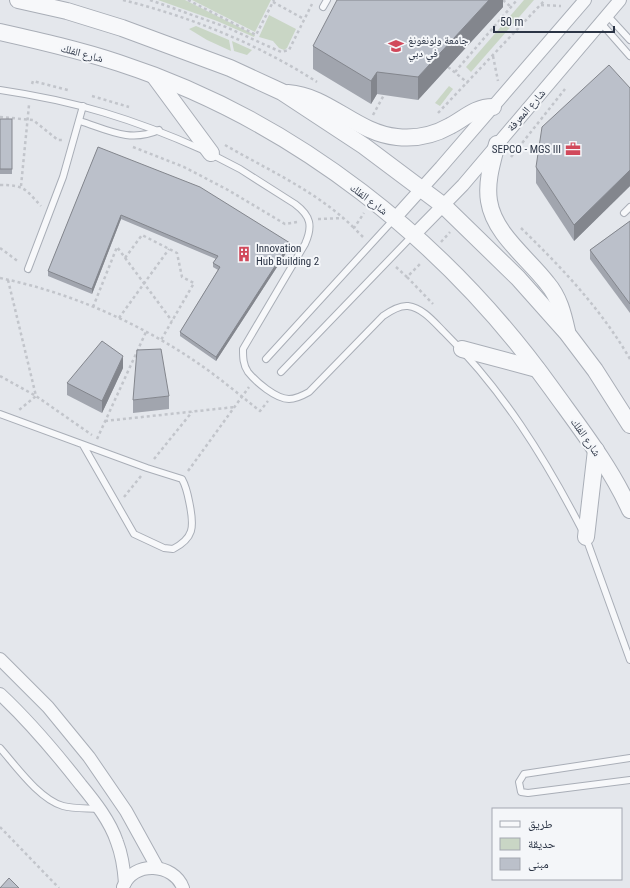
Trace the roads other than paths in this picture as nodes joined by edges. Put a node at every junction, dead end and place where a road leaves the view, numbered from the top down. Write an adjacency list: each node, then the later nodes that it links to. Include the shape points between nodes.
1 (18, 0): 12 (street, via 67,11 129,30 230,68)
2 (327, 0): 5 (lane)
3 (585, 0): 13 (street)
4 (620, 0): 6 (street, شارع المعرفة)
5 (323, 7)
6 (604, 19): 8 (lane); 9 (lane); 17 (street, شارع المعرفة)
7 (0, 32): 10 (street, شارع الفلك, via 119,63)
8 (630, 40)
9 (630, 56)
10 (155, 76): 18 (street); 23 (street, شارع الفلك, via 221,105 284,139)
11 (0, 90): 14 (lane)
12 (282, 92): 13 (street, via 298,93 313,98 378,133 397,137 415,137 440,131 473,111); 19 (street)
13 (497, 102): 19 (street)
14 (83, 106): 15 (lane); 16 (lane)
15 (80, 121): 16 (lane, via 125,136 137,137); 25 (lane, via 50,215)
16 (158, 130): 18 (lane)
17 (497, 144): 20 (street, شارع المعرفة); 26 (street, via 489,174 491,210 497,224 548,283 564,315)
18 (210, 153): 27 (lane, via 240,168 304,210 309,220 310,232 305,244 243,349 243,361 248,372 272,394 287,399 297,398 309,392 383,316 394,308 407,306 420,310)
19 (422, 188): 20 (street); 23 (street)
20 (444, 206): 24 (street, شارع المعرفة); 26 (street, via 518,278)
21 (630, 207): 22 (lane)
22 (624, 213)
23 (395, 218): 24 (street, شارع الفلك); 28 (lane)
24 (414, 235): 29 (street, شارع الفلك, via 469,290); 30 (lane)
25 (28, 270)
26 (567, 333): 32 (street, via 595,370)
27 (462, 349): 29 (street); 36 (lane, via 498,392 531,438)
28 (266, 359)
29 (537, 368): 34 (street, شارع الفلك)
30 (281, 372)
31 (0, 414): 33 (lane)
32 (630, 425)
33 (83, 444): 33 (lane, via 134,534 164,548 173,549 180,546 192,530 193,522 187,488 182,479)
34 (596, 450): 35 (street, شارع الفلك); 36 (street)
35 (630, 510)
36 (586, 536): 38 (lane)
37 (0, 659): 44 (street, via 48,707 90,757 126,811)
38 (630, 660)
39 (0, 694): 43 (street, via 64,764)
40 (0, 748): 43 (lane, via 38,790 55,803 64,807)
41 (630, 758): 42 (lane, via 524,774 519,782 521,792 528,793)
42 (630, 780)
43 (100, 809): 45 (street, via 117,840 123,861)
44 (157, 867): 45 (street, via 144,868 133,874); 46 (street, via 170,872 181,882)
45 (124, 886)
46 (183, 888)

